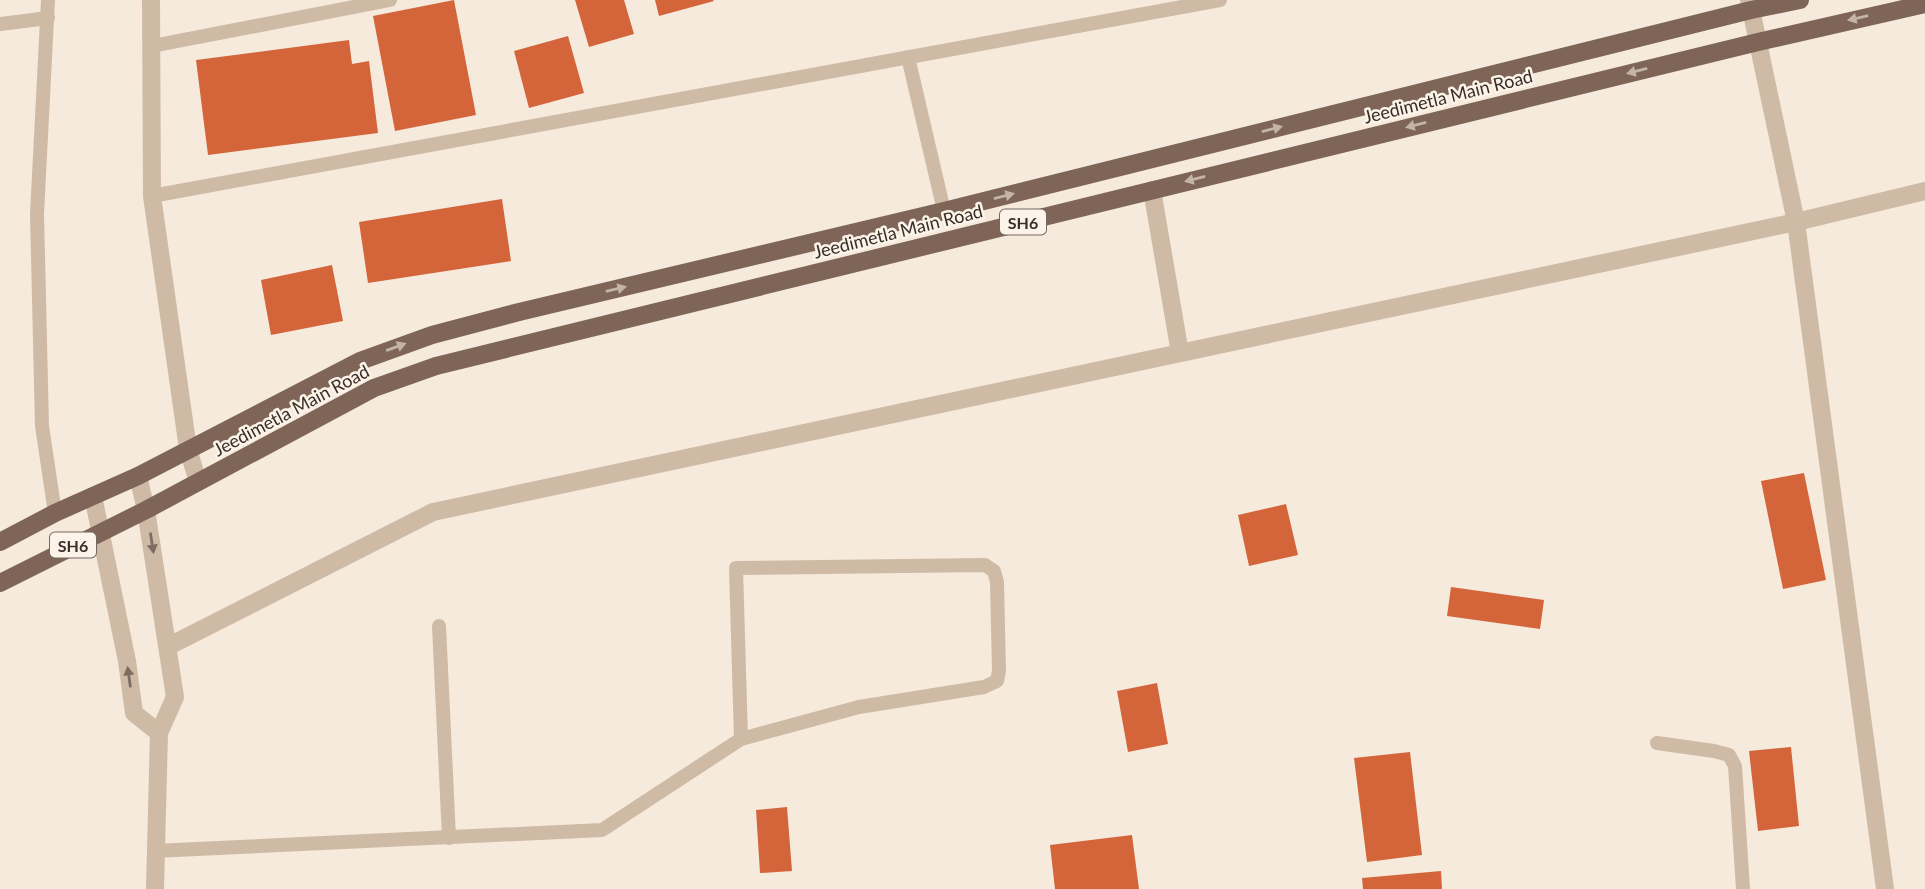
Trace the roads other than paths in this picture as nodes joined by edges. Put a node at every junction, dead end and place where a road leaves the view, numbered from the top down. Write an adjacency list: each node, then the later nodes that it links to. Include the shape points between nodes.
1 (48, 0): 8 (lane)
2 (151, 0): 11 (street)
3 (390, 0): 11 (lane)
4 (1220, 0): 12 (lane)
5 (1800, 0): 7 (main road, Jeedimetla Main Road / SH6)
6 (1925, 4): 10 (main road, Jeedimetla Main Road / SH6, one-way to 10)
7 (1750, 5): 10 (street); 16 (main road, Jeedimetla Main Road / SH6, one-way to 7)
8 (48, 18): 9 (lane); 24 (lane, via 37,215 42,426)
9 (0, 24)
10 (1758, 42): 13 (main road, Jeedimetla Main Road / SH6, one-way to 13); 17 (street)
11 (152, 46): 15 (street)
12 (908, 57): 15 (lane); 16 (lane)
13 (1152, 190): 18 (street); 21 (main road, Jeedimetla Main Road / SH6, via 436,366 374,388)
14 (1925, 191): 17 (street)
15 (152, 197): 19 (street)
16 (944, 211): 19 (main road, Jeedimetla Main Road / SH6, one-way to 16, via 360,361 432,335)
17 (1796, 222): 18 (street); 37 (street)
18 (1180, 353): 29 (street, via 433,512)
19 (188, 449): 20 (main road, Jeedimetla Main Road / SH6); 21 (street)
20 (138, 476): 22 (main road, Jeedimetla Main Road / SH6); 23 (street)
21 (198, 482): 23 (main road, Jeedimetla Main Road / SH6)
22 (93, 496): 24 (main road, Jeedimetla Main Road / SH6); 25 (street)
23 (146, 510): 25 (main road, Jeedimetla Main Road / SH6); 29 (street, one-way to 29)
24 (55, 513): 26 (main road, Jeedimetla Main Road / SH6)
25 (101, 531): 27 (main road, Jeedimetla Main Road / SH6); 30 (street, one-way to 25, via 134,713)
26 (0, 542)
27 (0, 583)
28 (439, 626): 33 (lane)
29 (169, 646): 30 (street, via 175,697)
30 (159, 733): 34 (street)
31 (741, 738): 31 (lane, via 859,707 997,681 994,572 985,565 736,568); 33 (lane, via 602,830)
32 (1657, 743): 36 (lane, via 1729,755 1735,766)
33 (449, 838): 34 (lane)
34 (154, 851): 35 (street)
35 (155, 889)
36 (1743, 889)
37 (1885, 889)

